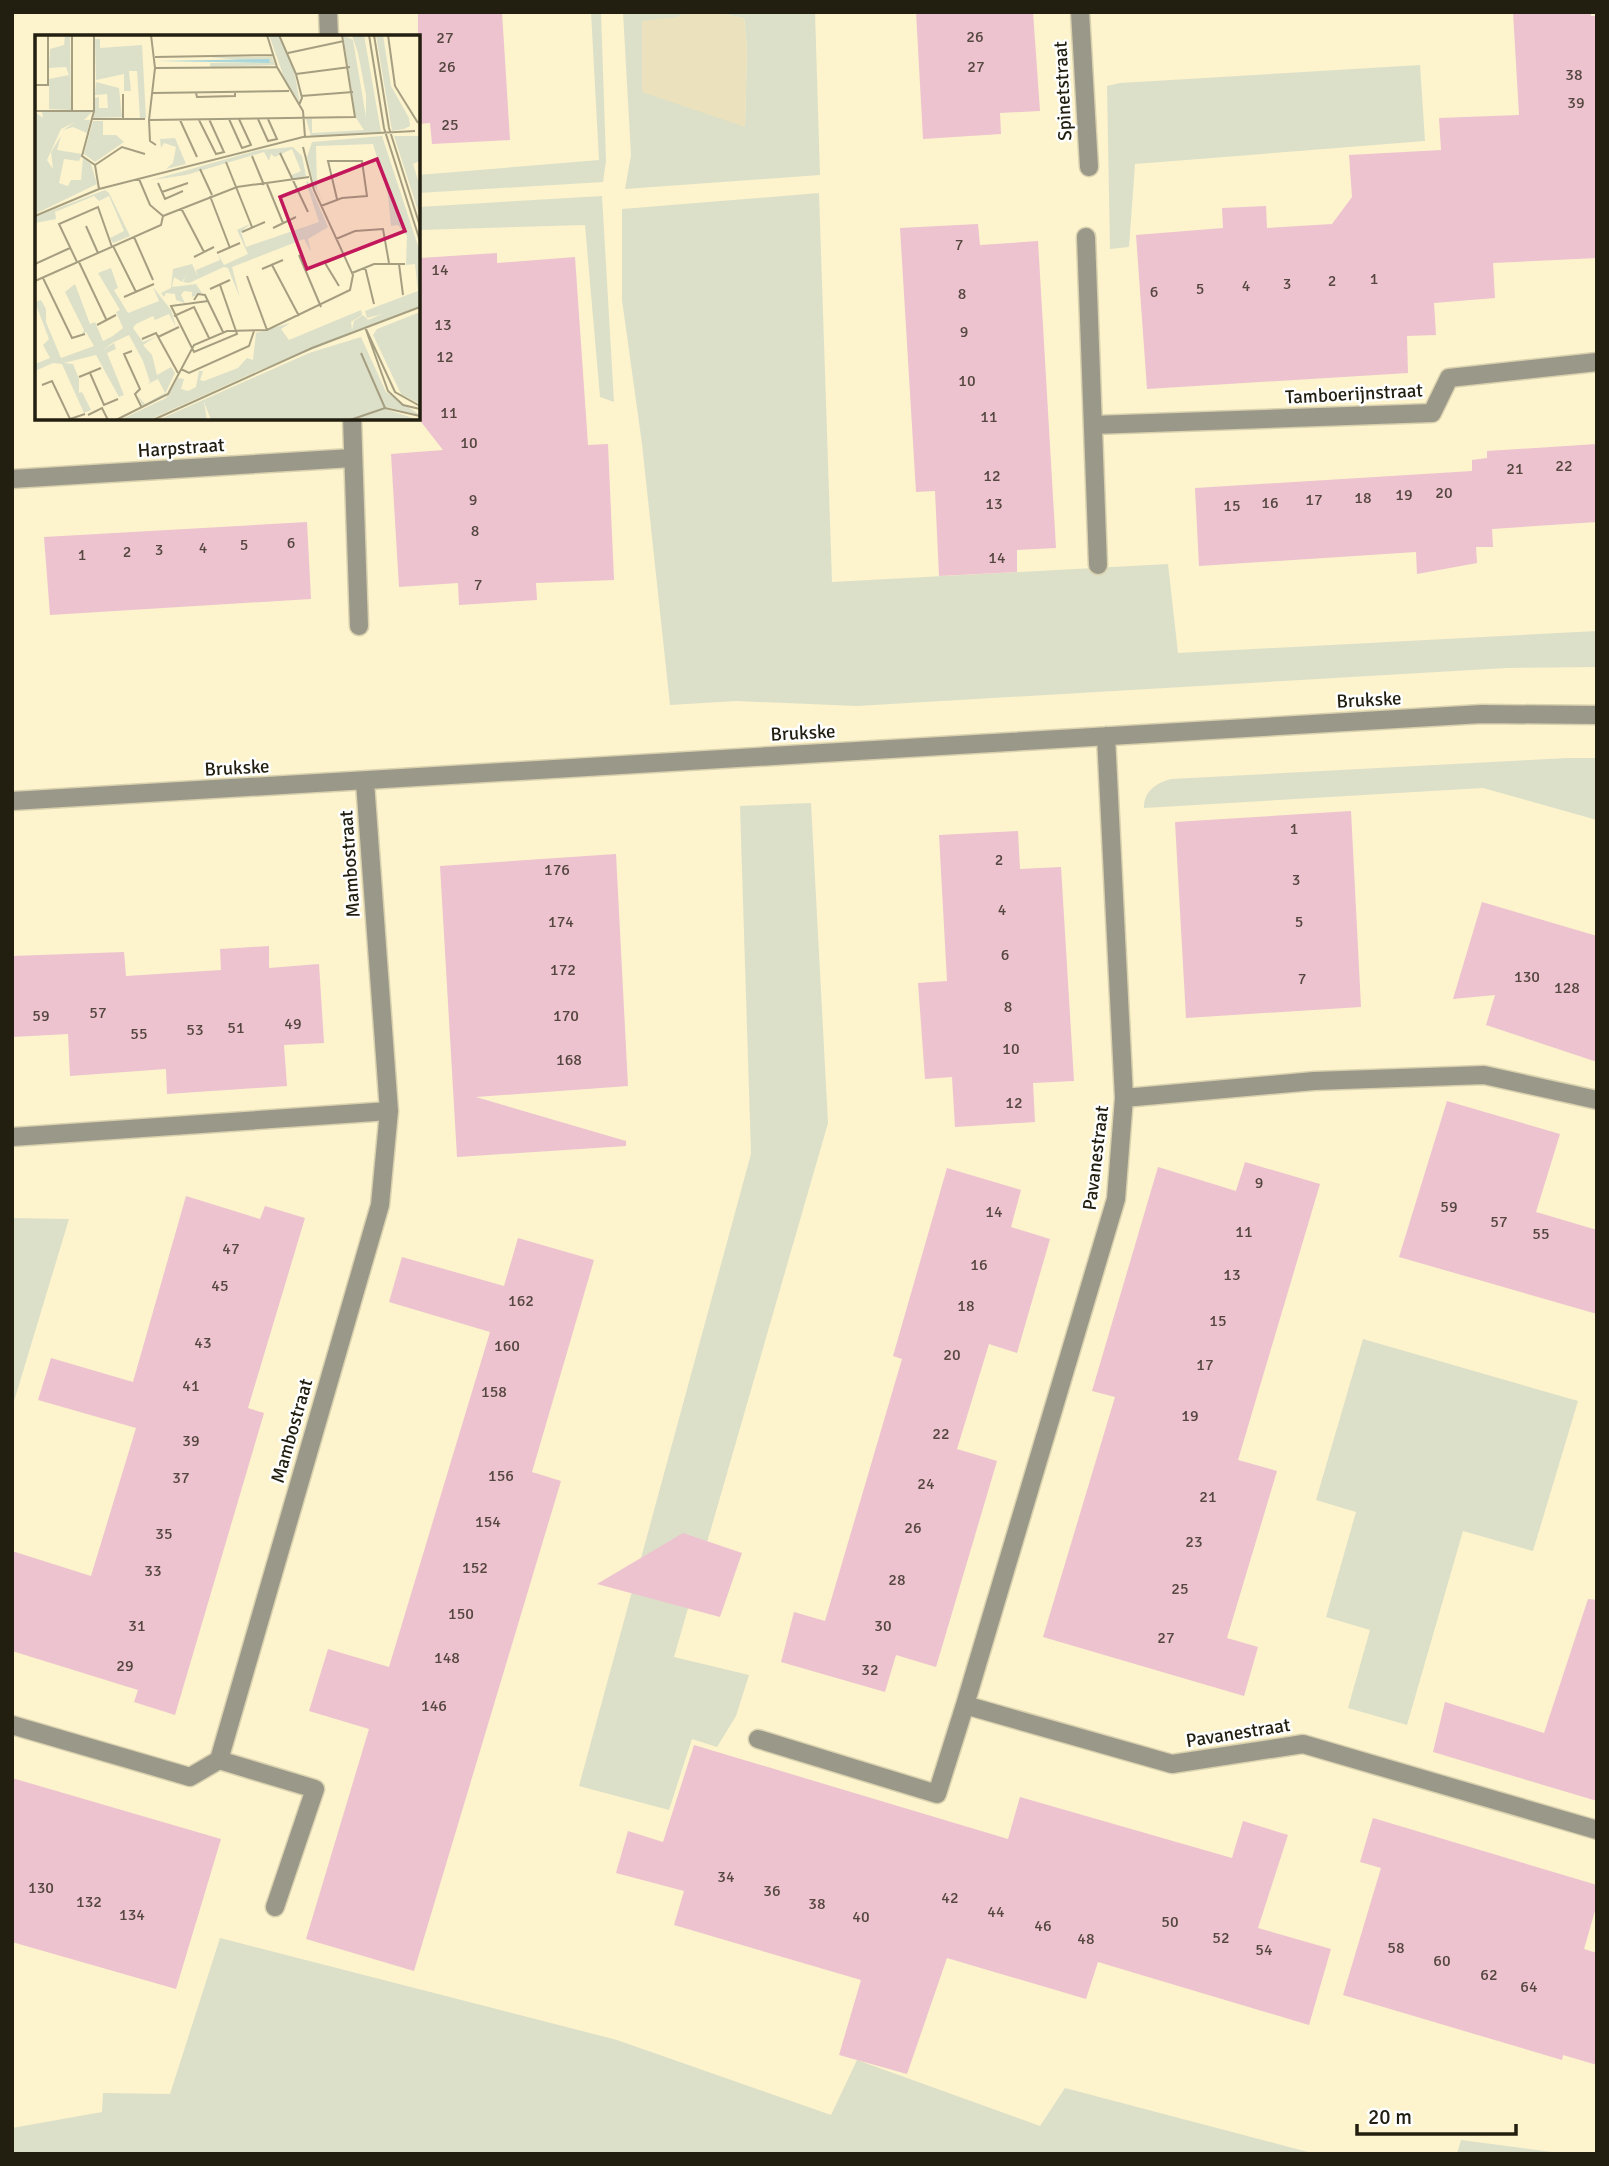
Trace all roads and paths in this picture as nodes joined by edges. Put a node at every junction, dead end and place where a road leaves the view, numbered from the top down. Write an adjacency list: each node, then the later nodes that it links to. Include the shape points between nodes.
1 (328, 12): 3 (street)
2 (1080, 12): 4 (street, Spinetstraat)
3 (329, 35)
4 (1089, 167)
5 (1086, 237): 8 (street)
6 (1597, 362): 8 (street, Tamboerijnstraat, via 1449,378 1432,413)
7 (352, 420): 9 (street)
8 (1093, 425): 11 (street)
9 (352, 458): 10 (street, Harpstraat); 12 (street)
10 (12, 480)
11 (1098, 565)
12 (359, 626)
13 (1597, 715): 14 (street, Brukske, via 1482,714)
14 (1106, 736): 15 (street, Brukske); 17 (street, Pavanestraat)
15 (365, 782): 16 (street, Brukske); 19 (street, Mambostraat)
16 (12, 801)
17 (1124, 1098): 18 (street, Pavanestraat, via 1314,1081 1484,1074); 21 (street, Pavanestraat, via 1116,1199)
18 (1597, 1100)
19 (389, 1111): 20 (street); 24 (street, Mambostraat, via 380,1205)
20 (12, 1137)
21 (965, 1705): 23 (street, Pavanestraat, via 937,1794); 25 (street, Pavanestraat, via 1172,1763 1303,1744)
22 (12, 1725): 24 (street, via 190,1777)
23 (758, 1739)
24 (219, 1760): 26 (street, via 316,1789)
25 (1597, 1830)
26 (275, 1907)

